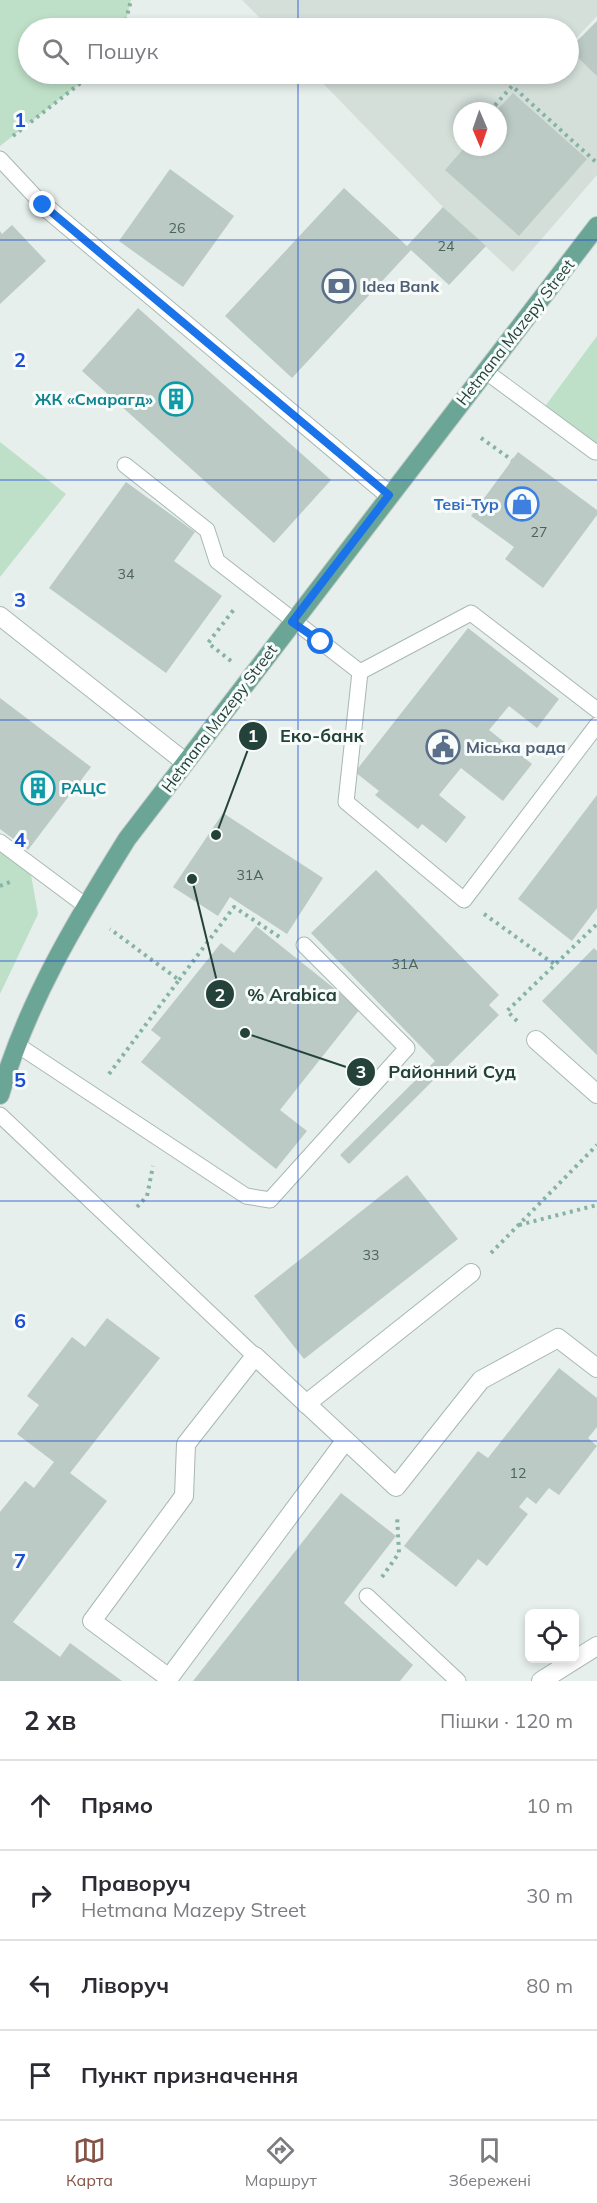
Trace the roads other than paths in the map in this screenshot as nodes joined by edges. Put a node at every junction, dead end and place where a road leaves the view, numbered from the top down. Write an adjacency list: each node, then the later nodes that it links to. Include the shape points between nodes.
1 (0, 159): 2 (lane)
2 (43, 205): 7 (street)
3 (597, 226): 4 (main road, Hetmana Mazepy Street)
4 (485, 371): 5 (lane); 7 (main road, Hetmana Mazepy Street)
5 (595, 452)
6 (125, 465): 9 (lane, via 207,530 218,561)
7 (389, 495): 9 (main road, Hetmana Mazepy Street)
8 (0, 616): 13 (street)
9 (292, 622): 10 (lane); 13 (main road, Hetmana Mazepy Street)
10 (360, 672): 11 (lane, via 471,613); 12 (lane, via 346,802 464,900)
11 (597, 710)
12 (597, 725)
13 (185, 762): 15 (main road, Hetmana Mazepy Street, via 127,839)
14 (0, 842): 15 (lane)
15 (86, 906): 18 (main road, Hetmana Mazepy Street, via 40,989)
16 (304, 945): 18 (lane, via 407,1048 270,1200 246,1196)
17 (536, 1040): 19 (street)
18 (16, 1044): 20 (main road, Hetmana Mazepy Street)
19 (597, 1094)
20 (0, 1095)
21 (0, 1115): 23 (lane)
22 (471, 1273): 25 (street)
23 (255, 1356): 25 (street); 26 (street, via 186,1444 184,1496 92,1622 169,1678)
24 (597, 1368): 26 (street, via 558,1338 481,1380 396,1487)
25 (306, 1404): 26 (street)
26 (345, 1441)
27 (367, 1596): 29 (lane)
28 (597, 1647): 30 (street)
29 (458, 1681)
30 (541, 1681)

